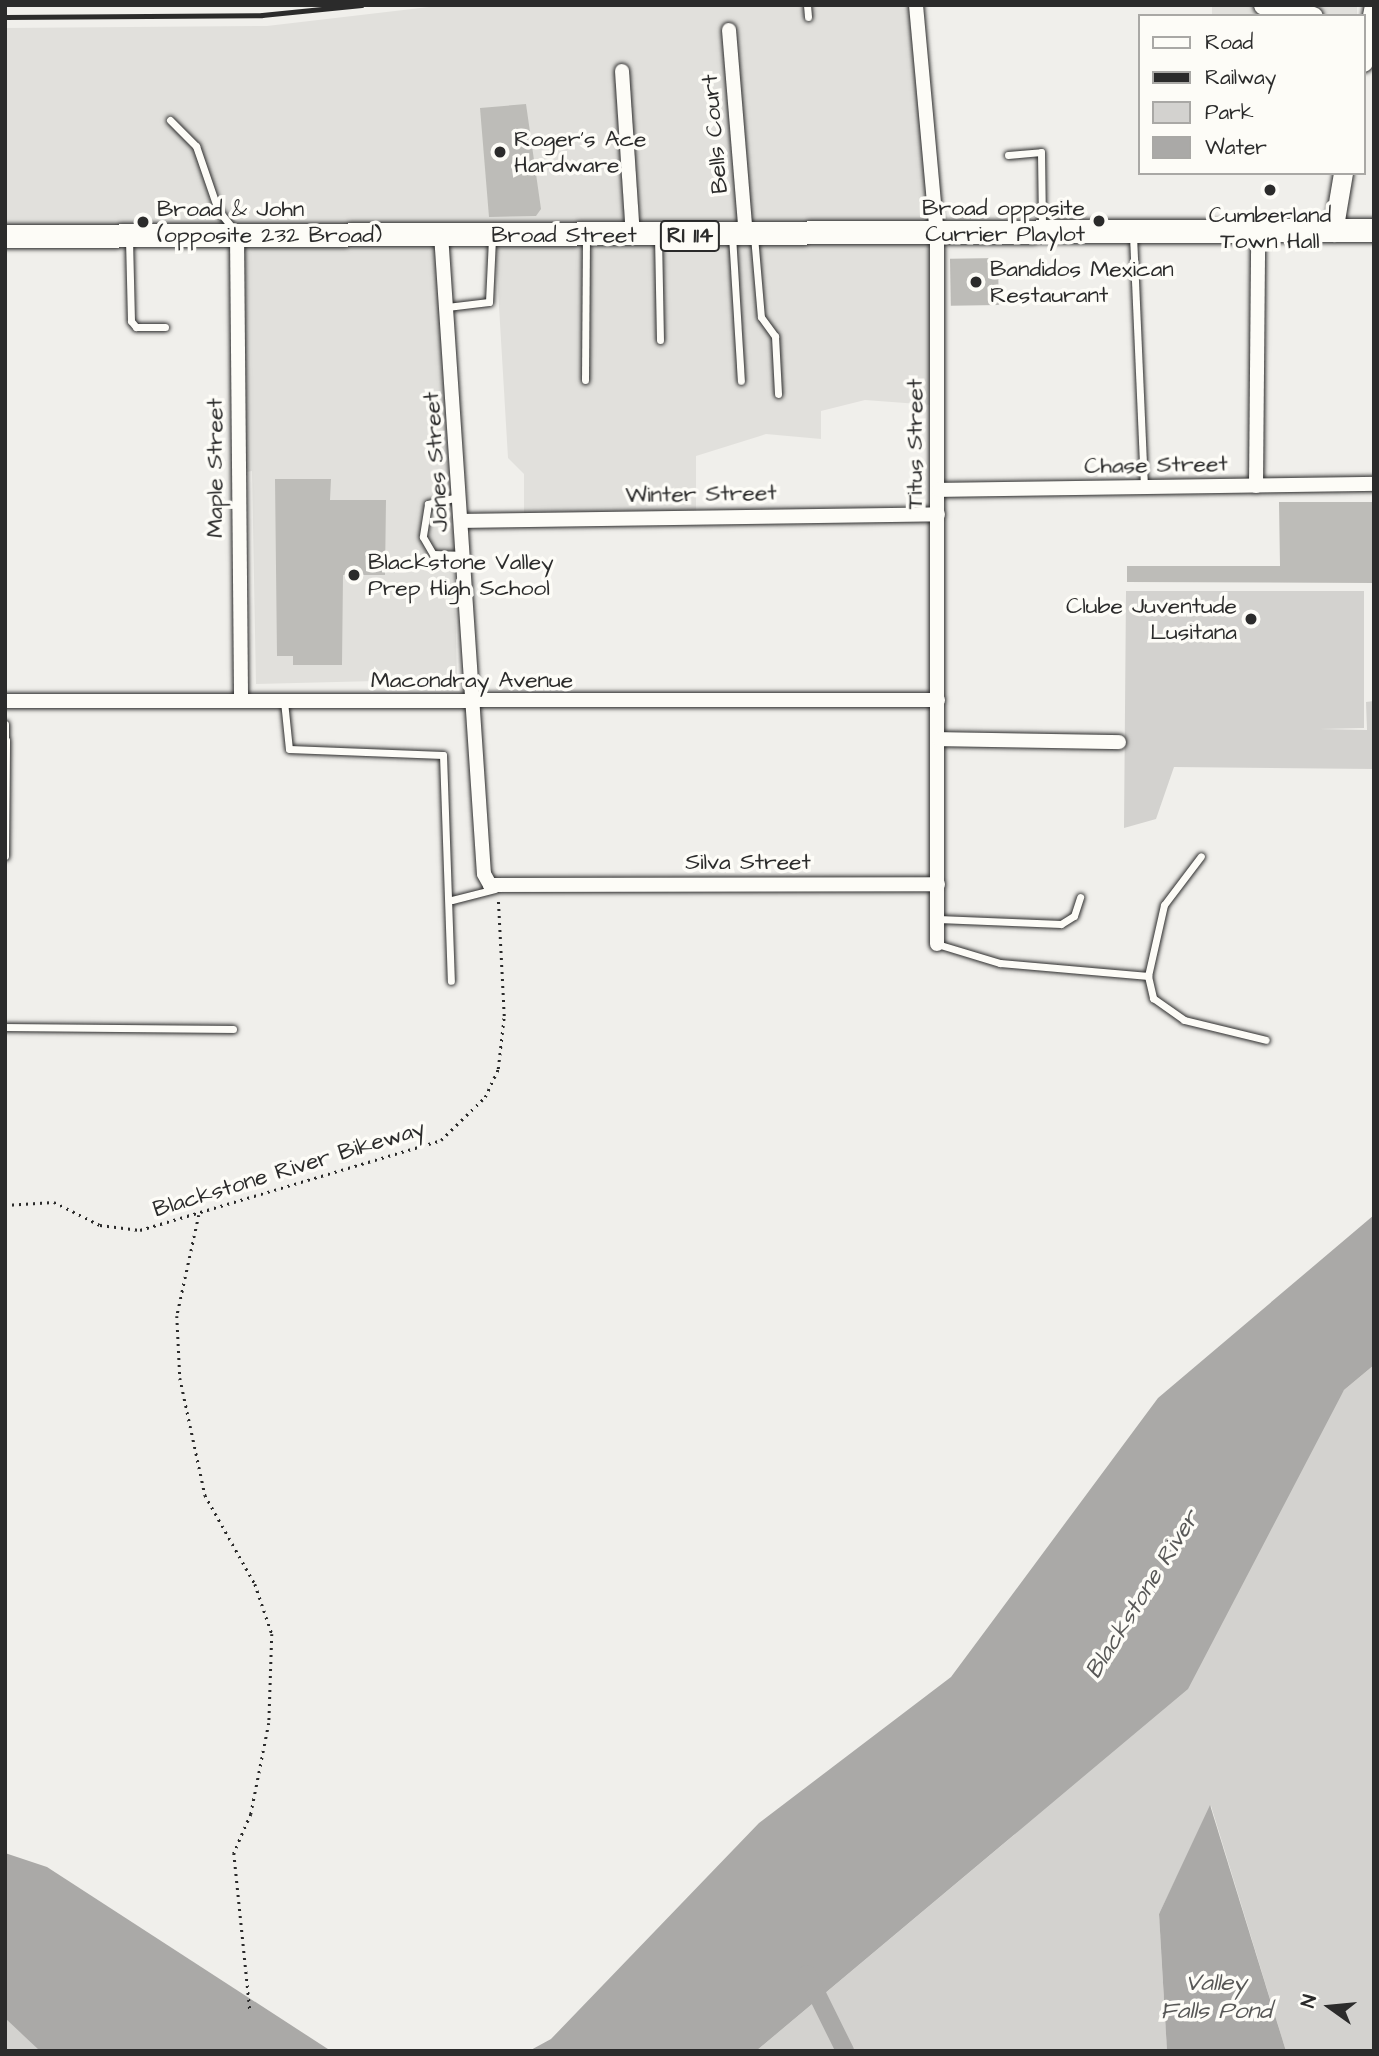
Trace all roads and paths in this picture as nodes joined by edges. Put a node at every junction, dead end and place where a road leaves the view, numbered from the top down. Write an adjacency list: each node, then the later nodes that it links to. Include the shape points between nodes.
1 (807, 5): 6 (lane)
2 (916, 5): 24 (street, Titus Street)
3 (1262, 5): 5 (street)
4 (1374, 5): 7 (street)
5 (1304, 14)
6 (808, 17)
7 (1366, 27)
8 (729, 30): 23 (street, Bells Court)
9 (622, 71): 22 (street)
10 (170, 120): 19 (lane, via 197,146 218,209)
11 (1009, 155): 25 (lane, via 1041,152)
12 (1343, 175): 15 (street)
13 (1374, 230): 15 (main road, Broad Street / RI 114)
14 (1258, 232): 15 (main road, Broad Street / RI 114); 17 (main road, Broad Street / RI 114); 35 (street)
15 (1333, 232)
16 (440, 234): 19 (main road, Broad Street / RI 114); 20 (main road, Broad Street / RI 114); 28 (street, Jones Street)
17 (1133, 234): 25 (main road, Broad Street / RI 114); 36 (lane)
18 (129, 235): 19 (main road, Broad Street / RI 114); 26 (main road, Broad Street / RI 114); 29 (lane, via 131,321)
19 (237, 235): 44 (street, Maple Street)
20 (492, 235): 21 (main road, Broad Street / RI 114); 28 (lane, via 489,302)
21 (586, 235): 22 (main road, Broad Street / RI 114); 31 (lane)
22 (633, 235): 27 (main road, Broad Street / RI 114)
23 (744, 235): 24 (main road, Broad Street / RI 114); 27 (main road, Broad Street / RI 114); 32 (lane); 33 (lane, via 761,317 775,336)
24 (937, 235): 25 (main road, Broad Street / RI 114); 37 (street, Titus Street)
25 (1042, 235)
26 (5, 236)
27 (658, 236): 30 (lane)
28 (447, 307): 38 (street, Jones Street)
29 (165, 327)
30 (660, 340)
31 (584, 380)
32 (741, 381)
33 (778, 394)
34 (1374, 484): 35 (street, Chase Street)
35 (1256, 486): 36 (street, Chase Street)
36 (1144, 488): 37 (street, Chase Street)
37 (939, 490): 39 (street, Titus Street)
38 (462, 496): 40 (street, Jones Street); 41 (lane, via 428,504 423,537 433,554)
39 (938, 514): 40 (street, Winter Street); 42 (street, Titus Street)
40 (464, 522): 41 (street, Jones Street)
41 (466, 555): 46 (street, Jones Street)
42 (938, 700): 46 (street, Macondray Avenue); 48 (street, Titus Street)
43 (5, 701): 44 (street, Macondray Avenue)
44 (241, 701): 45 (street, Macondray Avenue)
45 (284, 702): 46 (street, Macondray Avenue); 56 (lane, via 289,748 443,755)
46 (476, 703): 54 (street, Jones Street, via 484,874)
47 (5, 724): 49 (lane)
48 (939, 739): 50 (street); 53 (street, Titus Street)
49 (6, 741): 51 (lane)
50 (1119, 742)
51 (5, 856)
52 (1201, 856): 59 (lane, via 1164,905)
53 (939, 884): 54 (street, Silva Street); 57 (street)
54 (498, 888): 56 (lane); 65 (path, Blackstone River Bikeway, via 504,1044 485,1097 463,1122 405,1156)
55 (1080, 897): 57 (lane, via 1074,916 1061,924)
56 (452, 900): 60 (lane)
57 (938, 919): 58 (street)
58 (937, 944): 59 (lane, via 1000,963)
59 (1148, 975): 63 (lane, via 1153,998 1184,1020)
60 (451, 981)
61 (5, 1027): 62 (lane)
62 (233, 1029)
63 (1266, 1040)
64 (5, 1205): 65 (path, Blackstone River Bikeway, via 54,1202 118,1230)
65 (199, 1215): 66 (path, via 177,1316 180,1378 205,1495 254,1584 272,1633 269,1723 251,1814 234,1853)
66 (250, 2011)

